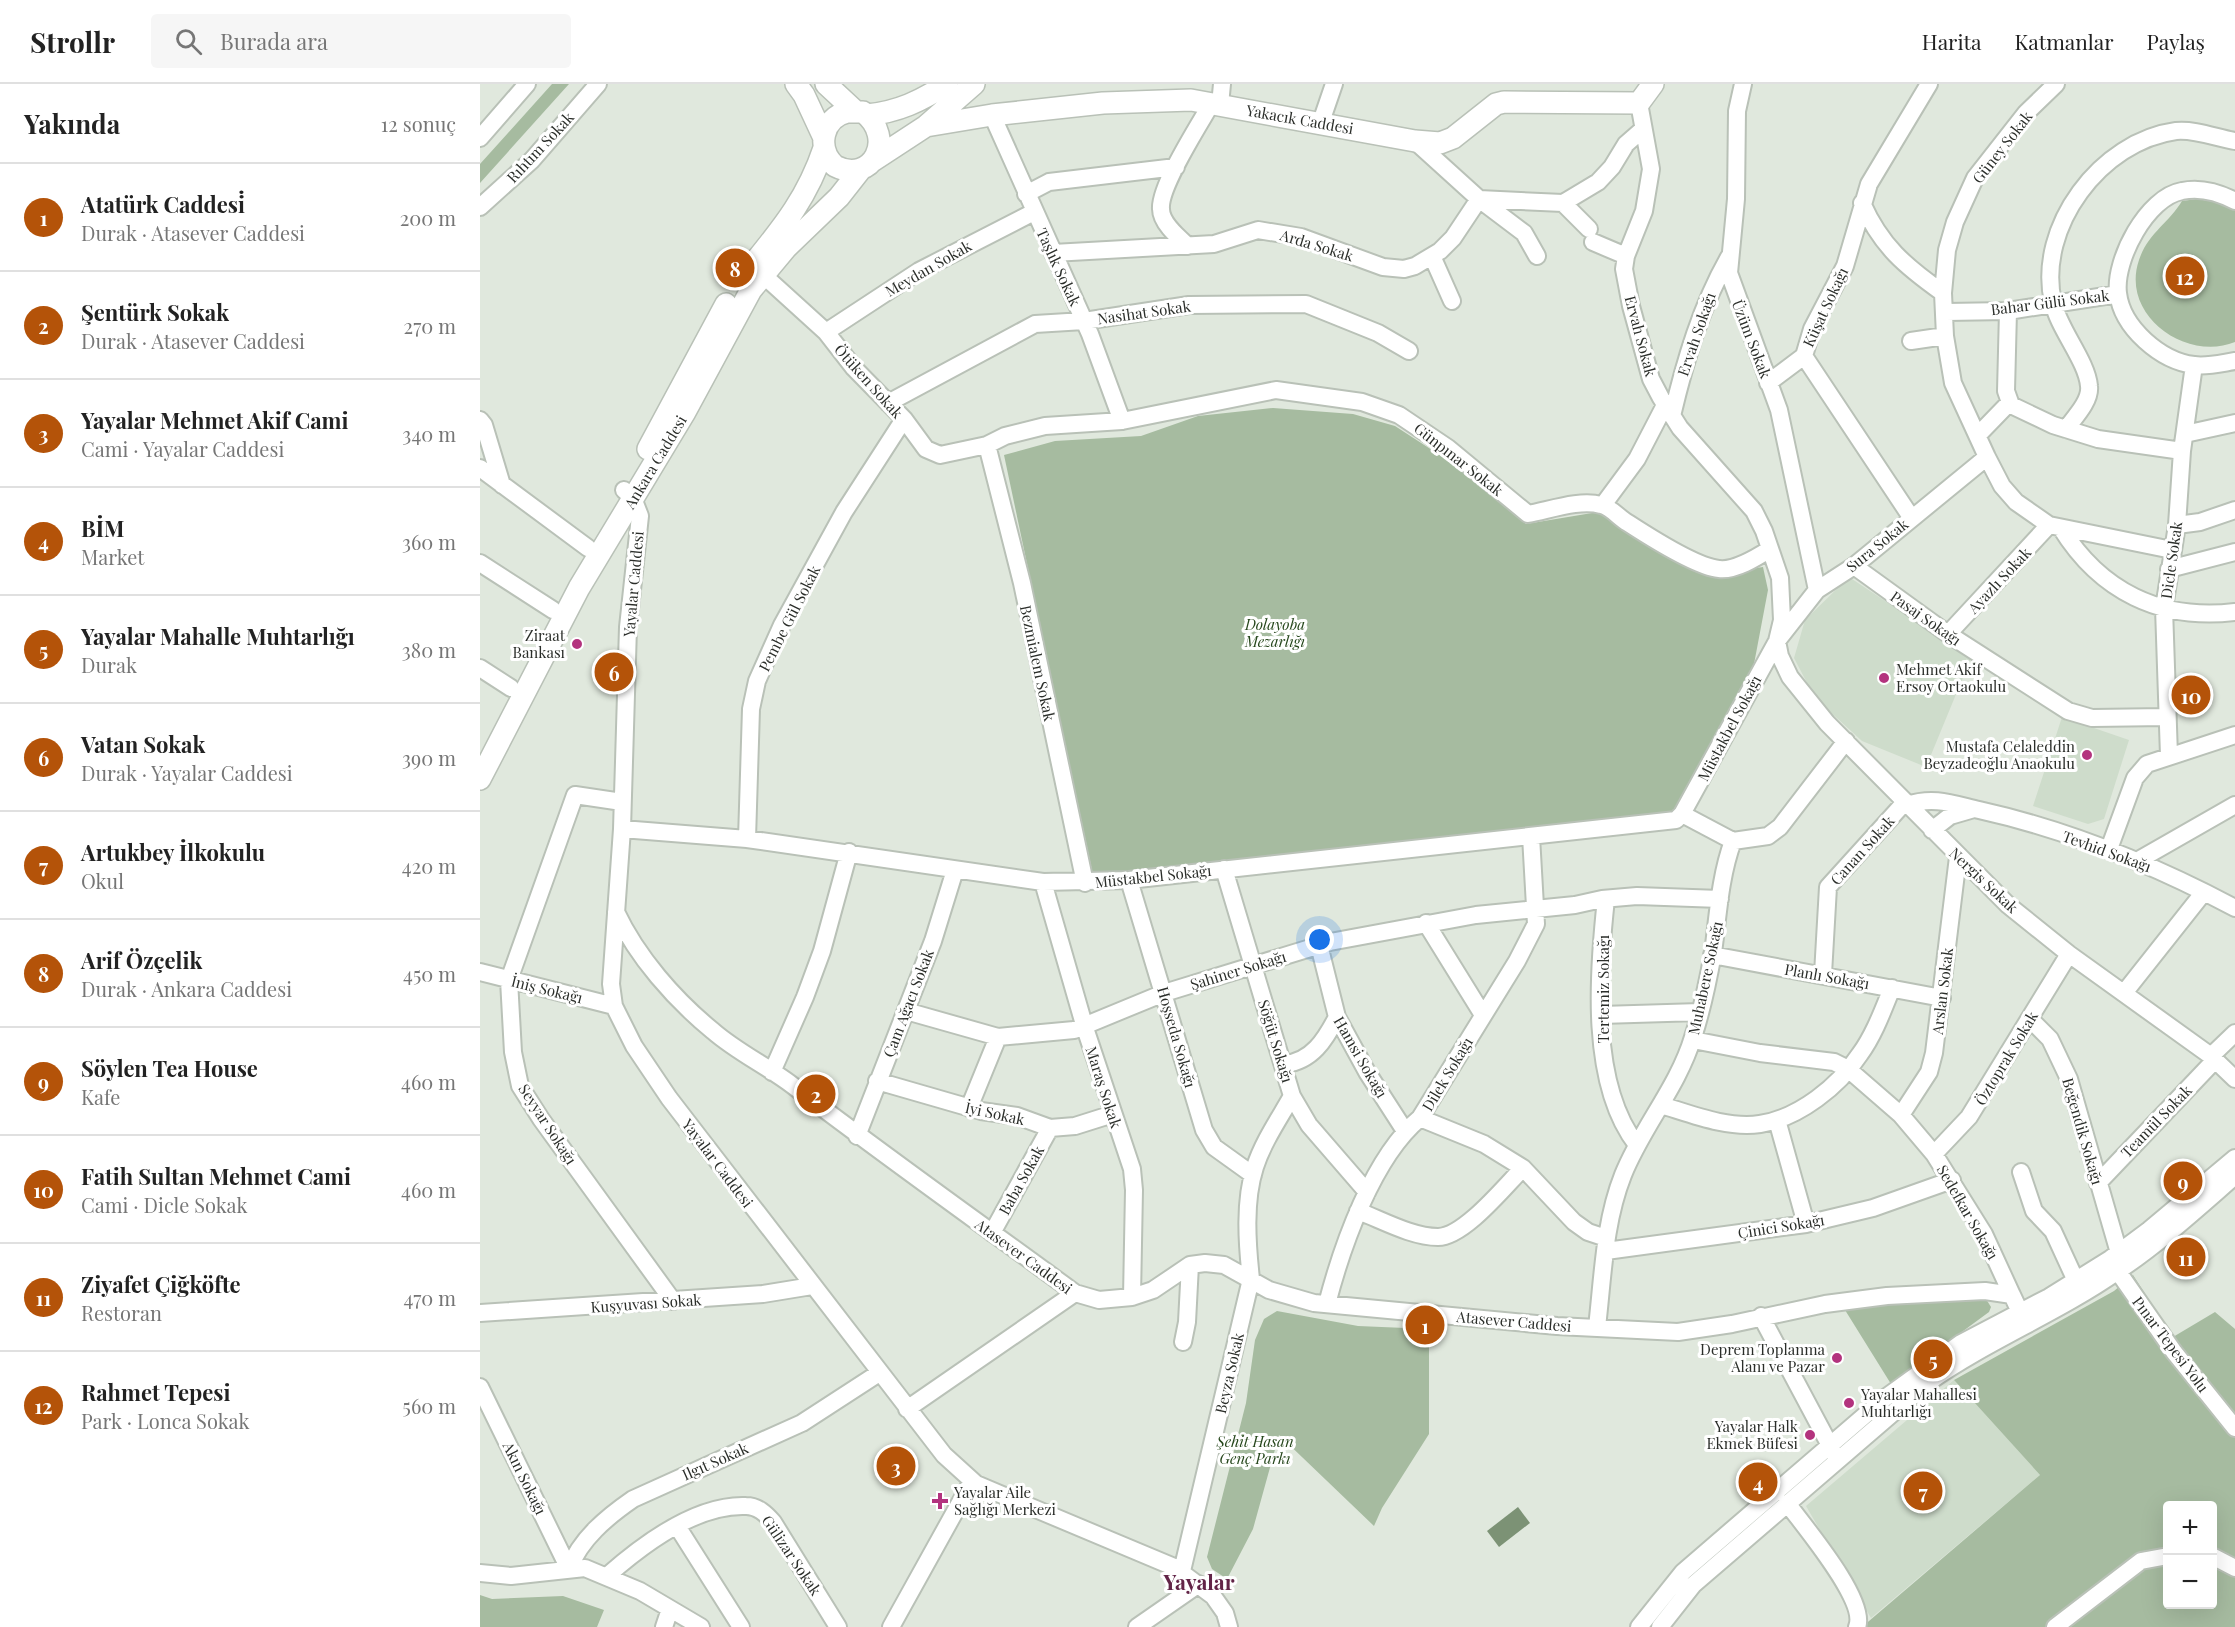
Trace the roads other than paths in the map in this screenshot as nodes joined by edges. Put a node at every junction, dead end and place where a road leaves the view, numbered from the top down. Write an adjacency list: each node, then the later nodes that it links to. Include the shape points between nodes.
1 (527, 84): 20 (street)
2 (598, 84): 31 (street, Rıhtım Sokak, via 532,160)
3 (796, 84): 23 (main road)
4 (826, 84): 15 (main road)
5 (947, 84): 15 (main road, Ankara Caddesi, via 893,112)
6 (1221, 84): 13 (street)
7 (1334, 84): 17 (street)
8 (1653, 84): 14 (main road)
9 (1929, 84): 30 (street, Küşat Sokağı, via 1891,145)
10 (2056, 84): 40 (street, Güney Sokak, via 1998,147 1967,192 1947,250)
11 (973, 85): 16 (main road, via 972,105); 18 (main road, Ankara Caddesi)
12 (1746, 91): 38 (street, Üzüm Sokak, via 1737,111 1736,200)
13 (1216, 104): 16 (main road, Yakacık Caddesi, via 1191,100 1103,103); 17 (main road, Yakacık Caddesi); 25 (street)
14 (1640, 104): 19 (street, Ervah Sokak); 21 (main road, Yakacık Caddesi, via 1504,102 1453,138 1440,143)
15 (862, 113): 23 (main road, Ankara Caddesi, via 835,117); 24 (main road, via 876,124 881,137 879,150)
16 (992, 115): 18 (main road, Yakacık Caddesi); 26 (street, Taşlık Sokak)
17 (1321, 122): 21 (main road, Yakacık Caddesi)
18 (926, 126): 24 (main road, Ankara Caddesi)
19 (1642, 130): 29 (street, via 1626,144 1598,182); 37 (street, Ervah Sokak, via 1651,169 1649,190)
20 (480, 138)
21 (1415, 141): 27 (street)
22 (2235, 141): 43 (street, via 2176,131 2140,143 2102,166 2071,205 2050,258)
23 (824, 143): 24 (main road, via 835,166 848,171); 69 (main road, Ankara Caddesi, via 809,188 732,294)
24 (866, 166): 39 (main road, Ankara Caddesi)
25 (1176, 167): 26 (street, via 1049,182); 33 (street, via 1160,210)
26 (1026, 194): 32 (street, Taşlık Sokak)
27 (1479, 199): 29 (street); 35 (street, Arda Sokak, via 1453,238); 36 (street, via 1524,233)
28 (2235, 201): 41 (street, via 2203,190 2181,191 2161,199 2130,243 2120,268)
29 (1563, 203): 37 (street, via 1591,235)
30 (1862, 203): 40 (street, via 1886,245 1906,266); 51 (street, Küşat Sokağı, via 1845,266 1812,329)
31 (480, 207)
32 (1034, 212): 34 (street, Taşlık Sokak); 47 (street, Meydan Sokak, via 919,271)
33 (1188, 246): 34 (street, Arda Sokak); 35 (street, Arda Sokak, via 1214,244 1258,230 1314,241 1391,269 1415,266)
34 (1053, 253): 46 (street, Taşlık Sokak)
35 (1432, 256): 42 (street)
36 (1537, 256)
37 (1626, 256): 57 (street, Ervah Sokak, via 1624,269 1631,306 1651,379)
38 (1730, 256): 54 (street, Üzüm Sokak, via 1733,290); 57 (street, Ervah Sokağı, via 1713,286)
39 (762, 274): 47 (street, Ötüken Sokak); 69 (main road, Ankara Caddesi, via 727,331 686,412)
40 (1943, 293): 45 (street, Güney Sokak)
41 (2118, 294): 43 (street, Bahar Gülü Sokak); 53 (street, via 2128,319 2146,341 2158,352)
42 (1452, 301)
43 (2053, 302): 44 (street, Bahar Gülü Sokak); 62 (street, via 2089,386 2085,401)
44 (2008, 310): 45 (street, Bahar Gülü Sokak); 56 (street)
45 (1946, 312): 48 (street, Güney Sokak)
46 (1084, 321): 50 (street, Nasihat Sokak, via 1189,305 1295,302 1320,308); 55 (street, Nasihat Sokak, via 1035,324); 60 (street, Taşlık Sokak)
47 (826, 332): 55 (street, Ötüken Sokak)
48 (1945, 336): 49 (street); 63 (street, Güney Sokak, via 1953,383)
49 (1911, 341)
50 (1409, 351)
51 (1804, 356): 54 (street); 72 (street, Küşat Sokağı)
52 (2235, 361): 53 (street)
53 (2194, 365): 64 (street, Dicle Sokak)
54 (1768, 383): 82 (street, Üzüm Sokak, via 1779,410)
55 (888, 402): 58 (street, Ötüken Sokak)
56 (2009, 403): 62 (street); 63 (street)
57 (1668, 410): 70 (street, Ervah Sokağı); 76 (street, Ervah Sokak, via 1754,511)
58 (904, 419): 65 (street, Ötüken Sokak, via 926,449 940,455); 104 (street, Pembe Gül Sokak, via 844,512 782,625 757,681 751,710)
59 (480, 420): 68 (street)
60 (1122, 421): 65 (street, Günpınar Sokak, via 1045,426); 70 (street, Günpınar Sokak, via 1276,390 1362,402 1413,423 1528,514 1589,503)
61 (2235, 423): 64 (street)
62 (2066, 429): 64 (street, via 2098,439)
63 (1978, 435): 66 (street, Güney Sokak)
64 (2183, 442): 73 (street, Dicle Sokak)
65 (987, 445): 114 (street, Bezmialem Sokak, via 1022,583)
66 (1987, 458): 72 (street, Sura Sokak); 74 (street, Güney Sokak, via 2016,502)
67 (480, 468): 68 (street)
68 (502, 485): 75 (street)
69 (629, 494): 75 (main road, Ankara Caddesi); 95 (main road, Ankara Caddesi); 96 (street, Yayalar Caddesi, via 639,516 628,627)
70 (1604, 505): 76 (street, via 1626,522 1705,566 1720,569 1745,563)
71 (2235, 510): 73 (street)
72 (1911, 517): 80 (street, Sura Sokak)
73 (2177, 525): 77 (street, Dicle Sokak)
74 (2055, 527): 77 (street); 83 (street, via 2110,584); 86 (street, Ayazlı Sokak)
75 (588, 548): 84 (main road, Ankara Caddesi)
76 (1770, 549): 87 (street, Ervah Sokak, via 1780,578 1782,620)
77 (2172, 550): 81 (street, Dicle Sokak)
78 (2235, 552): 81 (street)
79 (480, 563): 84 (street)
80 (1854, 566): 82 (street, Sura Sokak); 86 (street, Pasaj Sokağı)
81 (2169, 569): 83 (street, Dicle Sokak)
82 (1817, 590): 87 (street, Sura Sokak)
83 (2164, 608): 85 (street); 90 (street, Dicle Sokak)
84 (553, 610): 89 (main road, Ankara Caddesi)
85 (2235, 612)
86 (1948, 634): 90 (street, Pasaj Sokağı, via 2078,716)
87 (1777, 641): 92 (street, Nergis Sokak, via 1790,677); 100 (street, Müstakbel Sokağı)
88 (480, 668): 89 (street)
89 (511, 688): 93 (main road, Ankara Caddesi)
90 (2166, 717): 94 (street, Dicle Sokak)
91 (2235, 735): 94 (street)
92 (1846, 741): 97 (street, Nergis Sokak); 105 (street, via 1780,827 1768,836)
93 (480, 754)
94 (2169, 756): 106 (street, via 2147,764 2135,778)
95 (480, 779)
96 (622, 802): 101 (street, Yayalar Caddesi); 128 (street, Seyyar Sokağı, via 575,795)
97 (1906, 803): 99 (street, Tevhid Sokağı, via 1949,801); 102 (street, Nergis Sokak); 127 (street, Canan Sokak, via 1828,888)
98 (2235, 805): 109 (street)
99 (1974, 809): 102 (street, via 1950,816); 106 (street, Tevhid Sokağı)
100 (1682, 814): 103 (street, Müstakbel Sokağı, via 1676,820); 105 (street)
101 (622, 829): 104 (street, Müstakbel Sokağı); 120 (street, Yayalar Caddesi)
102 (1932, 830): 108 (street, Nergis Sokak)
103 (1531, 836): 110 (street, Müstakbel Sokağı); 118 (street, Dilek Sokağı)
104 (747, 839): 107 (street, Müstakbel Sokağı)
105 (1733, 841): 117 (street, Muhabere Sokağı)
106 (2109, 849): 109 (street, Tevhid Sokağı)
107 (849, 852): 111 (street, Müstakbel Sokağı); 147 (street, via 822,951)
108 (1958, 857): 123 (street, Nergis Sokak, via 2008,905); 132 (street, Arslan Sokak)
109 (2137, 861): 115 (street, Tevhid Sokağı)
110 (1224, 869): 112 (street, Müstakbel Sokağı); 125 (street, Söğüt Sokağı)
111 (955, 870): 113 (street, Müstakbel Sokağı); 134 (street, Çam Ağacı Sokak)
112 (1129, 880): 114 (street, Müstakbel Sokağı); 130 (street, Hoşseda Sokağı)
113 (1043, 882): 114 (street, Müstakbel Sokağı); 140 (street, Maraş Sokak)
114 (1085, 883)
115 (2204, 892): 119 (street, Tevhid Sokağı); 131 (street)
116 (1606, 899): 117 (street, Şahiner Sokağı); 118 (street, Şahiner Sokağı); 136 (street, Tertemiz Sokağı)
117 (1720, 899): 124 (street, Muhabere Sokağı)
118 (1535, 908): 121 (street, Şahiner Sokağı); 137 (street, Dilek Sokağı, via 1536,924)
119 (2235, 908)
120 (616, 912): 133 (street, Yayalar Caddesi, via 611,984); 147 (street, Atasever Caddesi, via 638,950 681,1000 714,1032)
121 (1426, 924): 122 (street, Şahiner Sokağı); 137 (street)
122 (1319, 945): 125 (street, Şahiner Sokağı); 138 (street, Hamsi Sokağı)
123 (2069, 954): 131 (street, Nergis Sokak); 139 (street, Öztoprak Sokak)
124 (1712, 955): 127 (street, Planlı Sokağı); 135 (street, Muhabere Sokağı)
125 (1253, 966): 130 (street, Şahiner Sokağı); 145 (street, Söğüt Sokağı)
126 (480, 972): 128 (street, İniş Sokağı)
127 (1823, 974): 129 (street, Planlı Sokağı)
128 (509, 980): 133 (street, İniş Sokağı); 182 (street, Seyyar Sokağı, via 513,1052 520,1086)
129 (1892, 988): 132 (street, Planlı Sokağı); 146 (street, via 1870,1037)
130 (1164, 993): 140 (street, Şahiner Sokağı); 165 (street, Hoşseda Sokağı, via 1204,1130 1214,1147)
131 (2124, 993): 144 (street, Nergis Sokak)
132 (1942, 998): 154 (street, Arslan Sokak, via 1929,1072)
133 (614, 1006): 178 (street, Yayalar Caddesi, via 634,1046 669,1098)
134 (906, 1011): 142 (street, Şahiner Sokağı); 149 (street, Çam Ağacı Sokak)
135 (1700, 1012): 136 (street); 143 (street, Muhabere Sokağı)
136 (1601, 1015): 160 (street, Tertemiz Sokağı, via 1602,1042 1615,1102 1625,1130)
137 (1483, 1016): 155 (street, Dilek Sokağı)
138 (1337, 1017): 145 (street, via 1311,1054 1299,1063); 158 (street, Hamsi Sokağı)
139 (2030, 1019): 161 (street, Öztoprak Sokak, via 1969,1117); 168 (street, Beğendik Sokağı, via 2050,1039 2069,1078)
140 (1085, 1028): 142 (street, Şahiner Sokağı); 153 (street, Maraş Sokak)
141 (2235, 1033): 144 (street, Teamül Sokak)
142 (998, 1037): 152 (street)
143 (1693, 1040): 146 (street, Sedefkar Sokağı, via 1834,1062); 151 (street, Muhabere Sokağı)
144 (2213, 1058): 148 (street, Nergis Sokak); 168 (street, Teamül Sokak)
145 (1285, 1064): 150 (street, Söğüt Sokağı)
146 (1848, 1069): 154 (street, Sedefkar Sokağı); 156 (street, via 1823,1094)
147 (772, 1072): 159 (street, Atasever Caddesi)
148 (2235, 1079)
149 (877, 1081): 152 (street, İyi Sokak); 159 (street, Çam Ağacı Sokak)
150 (1292, 1096): 165 (street, Beyza Sokak); 169 (street, Söğüt Sokağı, via 1309,1125)
151 (1660, 1105): 156 (street, via 1726,1123 1758,1125); 160 (street, Muhabere Sokağı)
152 (969, 1108): 157 (street, İyi Sokak, via 1017,1116)
153 (1113, 1114): 157 (street, İyi Sokak, via 1075,1126); 181 (street, Maraş Sokak, via 1134,1190)
154 (1901, 1115): 161 (street, Sedefkar Sokağı)
155 (1420, 1118): 158 (street, Dilek Sokağı); 163 (street, via 1484,1144)
156 (1777, 1120): 171 (street)
157 (1050, 1128): 172 (street, Baba Sokak)
158 (1405, 1131): 169 (street, Dilek Sokağı)
159 (857, 1136): 172 (street, Atasever Caddesi)
160 (1637, 1145): 173 (street, Muhabere Sokağı, via 1622,1176)
161 (1934, 1154): 167 (street, Sedefkar Sokağı)
162 (2235, 1158): 174 (street)
163 (1523, 1168): 170 (street, via 1469,1221 1444,1236 1421,1234); 173 (street, via 1574,1222)
164 (2021, 1172): 177 (street, via 2034,1211 2052,1231)
165 (1253, 1175): 176 (street, Beyza Sokak, via 1248,1237)
166 (2235, 1176): 174 (street, via 2175,1228)
167 (1952, 1180): 171 (street, Çinici Sokağı, via 1873,1208); 180 (street, Sedefkar Sokağı, via 1984,1234)
168 (2097, 1183): 174 (street, Beğendik Sokağı)
169 (1367, 1192): 170 (street, Dilek Sokağı)
170 (1358, 1211): 183 (street, Dilek Sokağı)
171 (1806, 1224): 173 (street, Çinici Sokağı)
172 (992, 1233): 179 (street, Atasever Caddesi)
173 (1606, 1244): 187 (street, Muhabere Sokağı)
174 (2115, 1261): 177 (street); 192 (street, Pınar Tepesi Yolu, via 2174,1352); 193 (street, via 2067,1303 1963,1358)
175 (1190, 1265): 176 (street, Atasever Caddesi, via 1224,1265); 181 (street, Atasever Caddesi, via 1154,1290); 188 (street)
176 (1251, 1279): 183 (street, Atasever Caddesi, via 1269,1290); 201 (street, Beyza Sokak)
177 (2076, 1281): 184 (street)
178 (812, 1286): 182 (street, Kuşyuvası Sokak); 189 (street, Yayalar Caddesi)
179 (1075, 1293): 181 (street, Atasever Caddesi, via 1099,1300); 191 (street)
180 (2012, 1295): 184 (street); 186 (street, Atasever Caddesi, via 1985,1291 1887,1296)
181 (1132, 1297)
182 (673, 1301): 185 (street, Kuşyuvası Sokak)
183 (1327, 1304): 187 (street, Atasever Caddesi)
184 (2020, 1312): 193 (street, via 1942,1355 1885,1398)
185 (480, 1313)
186 (1761, 1316): 187 (street, Atasever Caddesi, via 1678,1332); 193 (street)
187 (1597, 1328)
188 (1182, 1342)
189 (879, 1373): 191 (street, Yayalar Caddesi); 200 (street, Ilgıt Sokak, via 802,1423 615,1511 576,1551)
190 (480, 1387): 200 (street, Akın Sokağı)
191 (908, 1409): 194 (street, Yayalar Caddesi, via 944,1455)
192 (2235, 1428)
193 (1833, 1453): 195 (street); 213 (street, via 1683,1572)
194 (972, 1481): 201 (street, Yayalar Caddesi); 210 (street)
195 (1787, 1503): 214 (street, via 1693,1585); 215 (street, via 1843,1582 1857,1607)
196 (676, 1526): 203 (street, Gülizar Sokak, via 635,1551); 208 (street); 209 (street, Gülizar Sokak, via 725,1509 747,1506 762,1510)
197 (2163, 1557): 216 (street, via 2141,1561)
198 (2217, 1559): 199 (street)
199 (2235, 1568)
200 (569, 1569): 202 (street, via 511,1576); 203 (street, via 585,1568)
201 (1182, 1571): 204 (street, Yayalar Caddesi)
202 (480, 1573)
203 (607, 1576): 205 (street)
204 (1199, 1584): 211 (street); 212 (street, Yayalar Caddesi, via 1225,1613)
205 (670, 1609): 206 (street); 207 (street)
206 (664, 1627)
207 (701, 1627)
208 (741, 1627)
209 (838, 1627)
210 (891, 1627)
211 (1137, 1627)
212 (1229, 1627)
213 (1639, 1627)
214 (1660, 1627)
215 (1857, 1627)
216 (2055, 1627)

